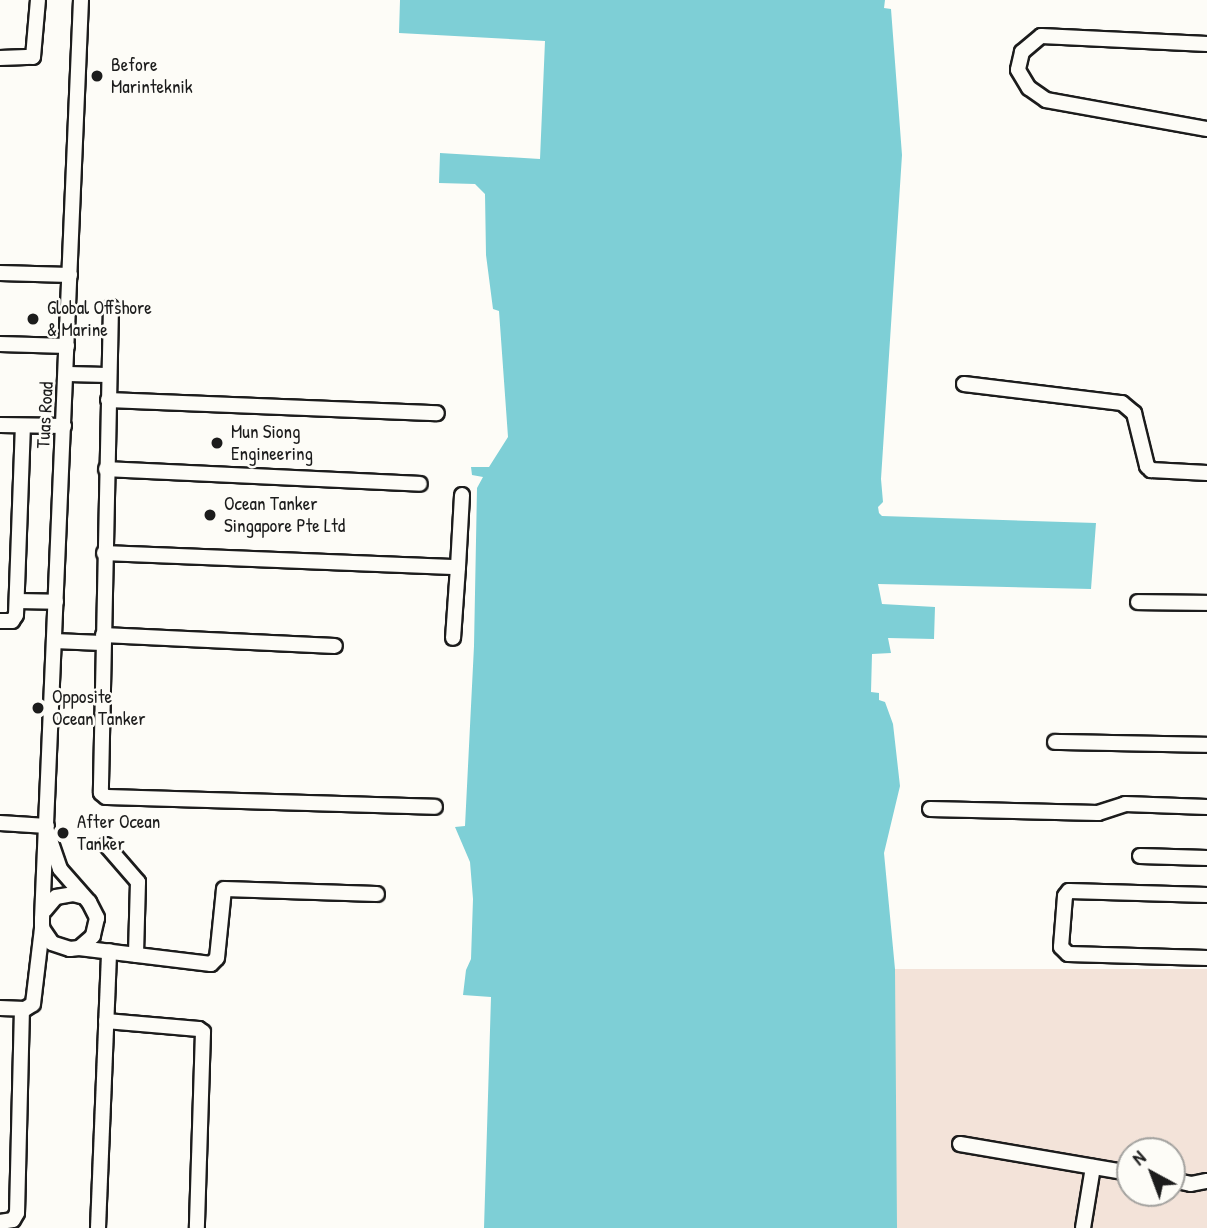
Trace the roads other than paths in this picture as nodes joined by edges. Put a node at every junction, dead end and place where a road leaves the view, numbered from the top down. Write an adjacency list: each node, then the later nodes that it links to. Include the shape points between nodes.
1 (38, 0): 4 (street, via 34,56)
2 (81, 0): 7 (street, Tuas Road)
3 (1207, 44): 5 (street, via 1041,36 1022,52 1018,70 1028,88 1046,100)
4 (0, 58)
5 (1207, 129)
6 (0, 273): 7 (street)
7 (70, 275): 10 (street, Tuas Road)
8 (111, 307): 12 (street)
9 (0, 344): 10 (street)
10 (67, 346): 11 (street, Tuas Road)
11 (66, 374): 12 (street); 18 (street, Tuas Road)
12 (109, 375): 14 (street)
13 (964, 384): 20 (street, via 1122,402 1134,413 1147,467)
14 (108, 400): 15 (street); 19 (street)
15 (438, 413)
16 (0, 425): 17 (street)
17 (23, 426): 18 (street); 25 (street)
18 (64, 426): 26 (street, Tuas Road)
19 (106, 469): 21 (street); 23 (street)
20 (1207, 473)
21 (420, 484)
22 (462, 495): 24 (street)
23 (104, 553): 24 (street); 31 (street)
24 (458, 567): 30 (street)
25 (17, 601): 26 (street); 29 (street, via 15,618)
26 (57, 602): 32 (street, Tuas Road)
27 (1138, 602): 28 (street)
28 (1207, 603)
29 (0, 621)
30 (453, 638)
31 (102, 639): 32 (street); 33 (street); 36 (street, via 99,790 103,796)
32 (54, 641): 40 (street, Tuas Road)
33 (335, 646)
34 (1055, 742): 35 (street)
35 (1207, 745)
36 (435, 807)
37 (1207, 807): 38 (street, via 1125,804 1098,813)
38 (930, 808)
39 (0, 823): 40 (street)
40 (47, 829): 46 (street, Tuas Road, via 60,869); 47 (street, Tuas Road)
41 (106, 845): 51 (street, via 138,882)
42 (1140, 856): 43 (street)
43 (1207, 858)
44 (377, 894): 51 (street, via 227,888 221,894 214,963)
45 (1207, 895): 52 (street, via 1069,891 1061,947 1068,954)
46 (81, 896): 47 (street, via 56,897); 49 (street, Tuas Road, via 94,909 97,928)
47 (45, 910): 48 (street, Tuas Road)
48 (42, 928): 49 (street, via 52,943); 54 (street, Tuas Road, via 33,1004)
49 (79, 948): 50 (street)
50 (109, 951): 51 (street); 55 (street)
51 (136, 955)
52 (1207, 958)
53 (0, 1008): 54 (street)
54 (22, 1009): 61 (street, via 18,1213 13,1220)
55 (106, 1021): 62 (street); 63 (street, via 203,1032)
56 (960, 1144): 57 (street)
57 (1093, 1167): 58 (street); 64 (street)
58 (1116, 1171)
59 (1207, 1181): 60 (street)
60 (1186, 1183)
61 (0, 1222)
62 (98, 1228)
63 (197, 1228)
64 (1083, 1228)

